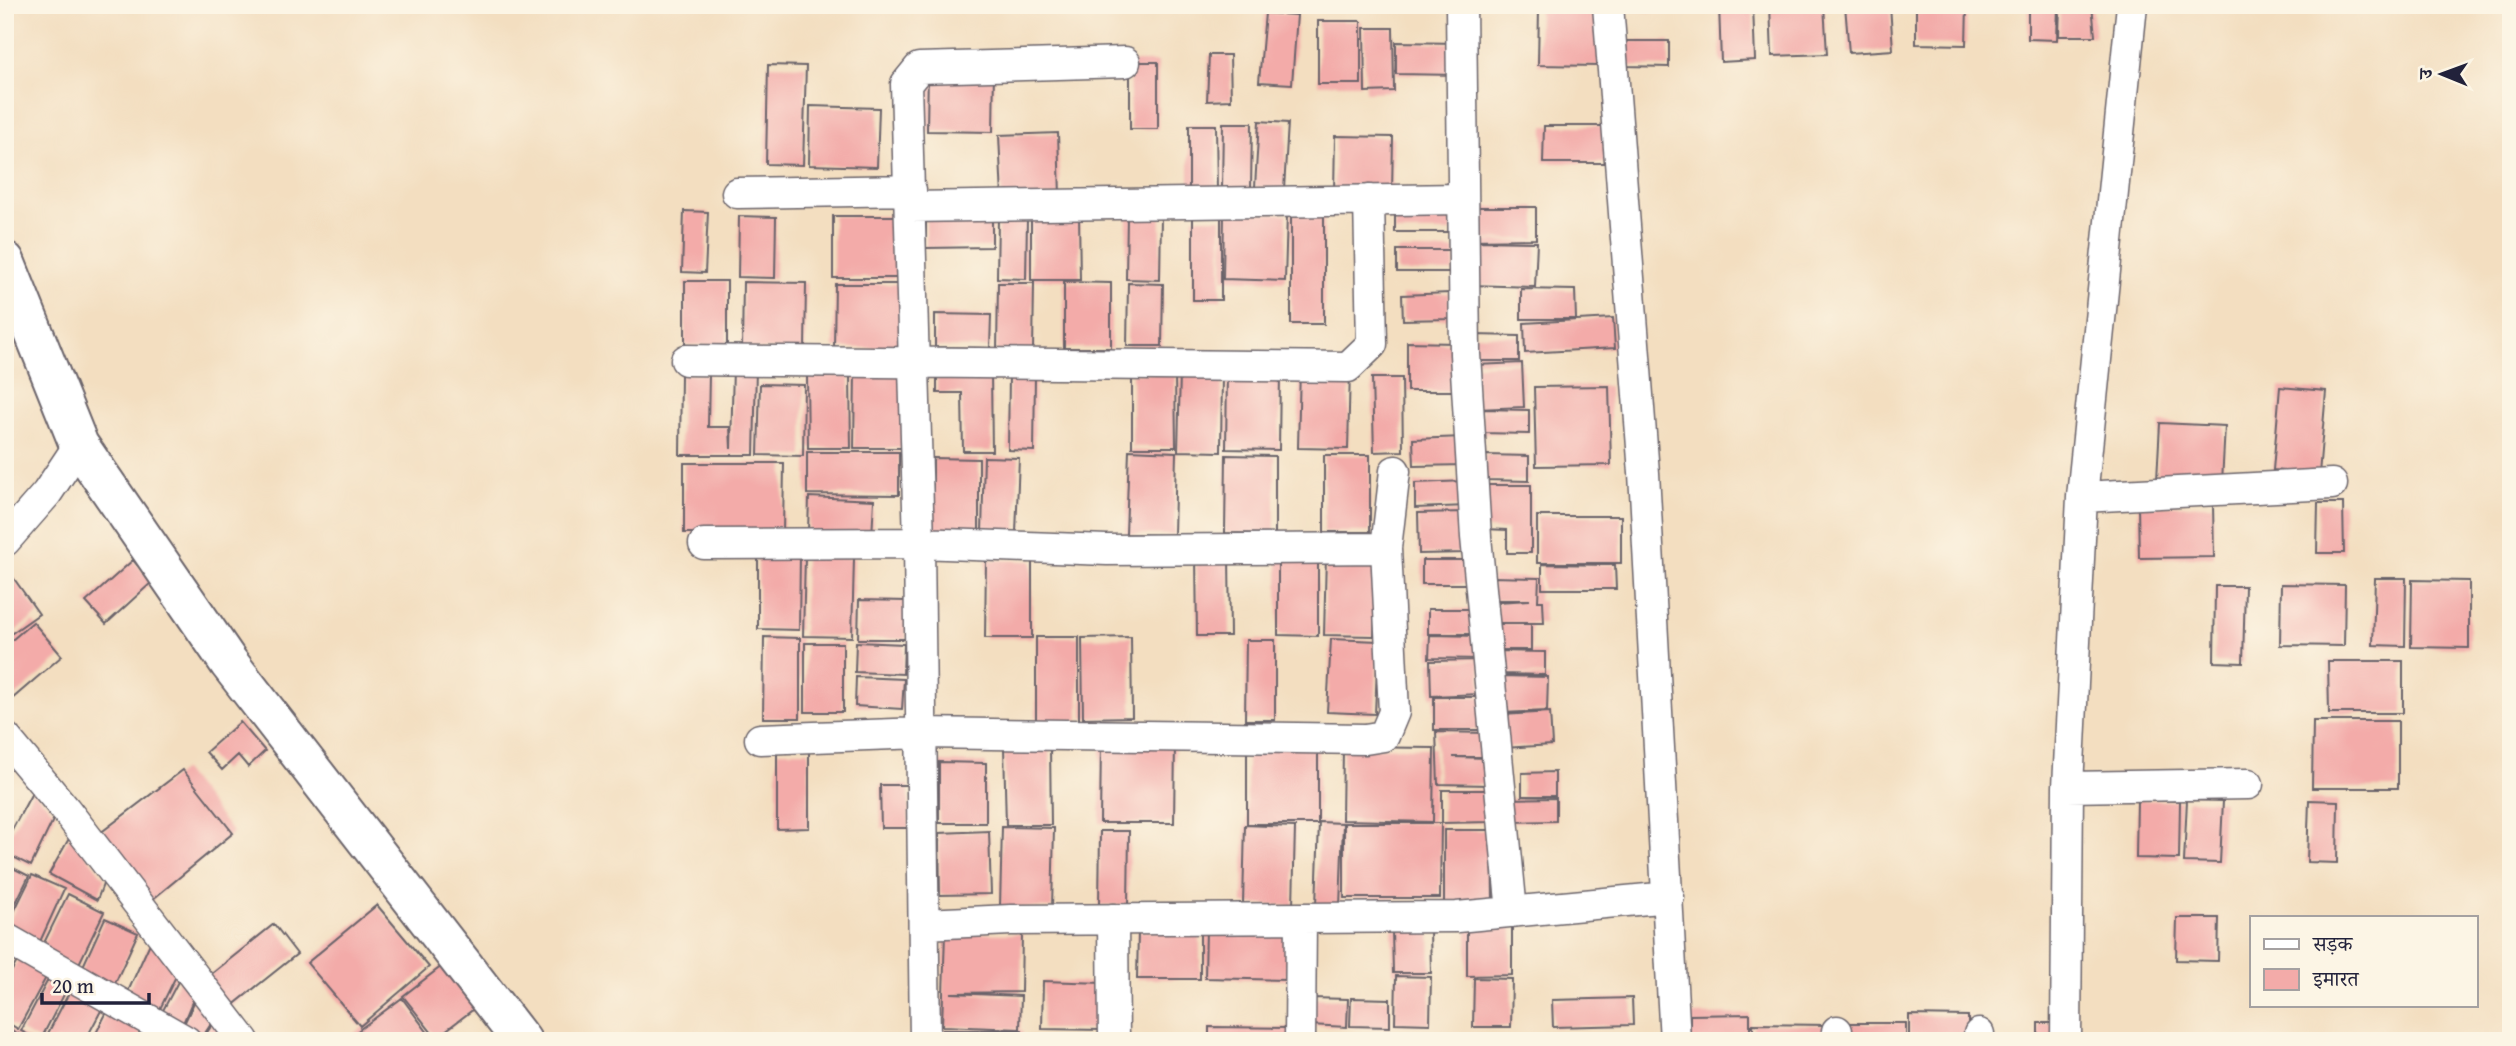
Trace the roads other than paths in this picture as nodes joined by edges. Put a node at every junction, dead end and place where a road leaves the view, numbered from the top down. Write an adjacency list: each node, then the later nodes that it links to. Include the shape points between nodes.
1 (1461, 5): 7 (street)
2 (1608, 5): 25 (street, via 1644,473)
3 (2132, 5): 15 (street)
4 (1125, 62): 6 (street, via 919,68 906,84)
5 (737, 193): 6 (street)
6 (911, 199): 8 (street); 11 (street)
7 (1461, 199): 8 (street); 26 (street, via 1476,537)
8 (1369, 200): 11 (street, via 1372,344 1348,367)
9 (5, 261): 12 (street)
10 (686, 360): 11 (street)
11 (915, 361): 17 (street)
12 (79, 445): 16 (street, via 47,493); 33 (street, via 229,663)
13 (1395, 471): 19 (street)
14 (2332, 484): 15 (street)
15 (2082, 497): 24 (street)
16 (5, 541)
17 (919, 543): 18 (street); 19 (street, via 1107,550); 20 (street)
18 (704, 544)
19 (1386, 548): 20 (street, via 1394,712 1384,736)
20 (922, 733): 22 (street); 29 (street)
21 (5, 737): 32 (street)
22 (760, 739)
23 (2248, 784): 24 (street)
24 (2068, 786): 38 (street)
25 (1669, 897): 26 (street); 37 (street)
26 (1511, 912): 27 (street)
27 (1301, 918): 28 (street); 36 (street)
28 (1113, 919): 29 (street); 35 (street)
29 (924, 924): 34 (street)
30 (5, 938): 31 (street)
31 (186, 1041)
32 (244, 1041)
33 (522, 1041)
34 (925, 1041)
35 (1114, 1041)
36 (1300, 1041)
37 (1675, 1041)
38 (2066, 1041)

